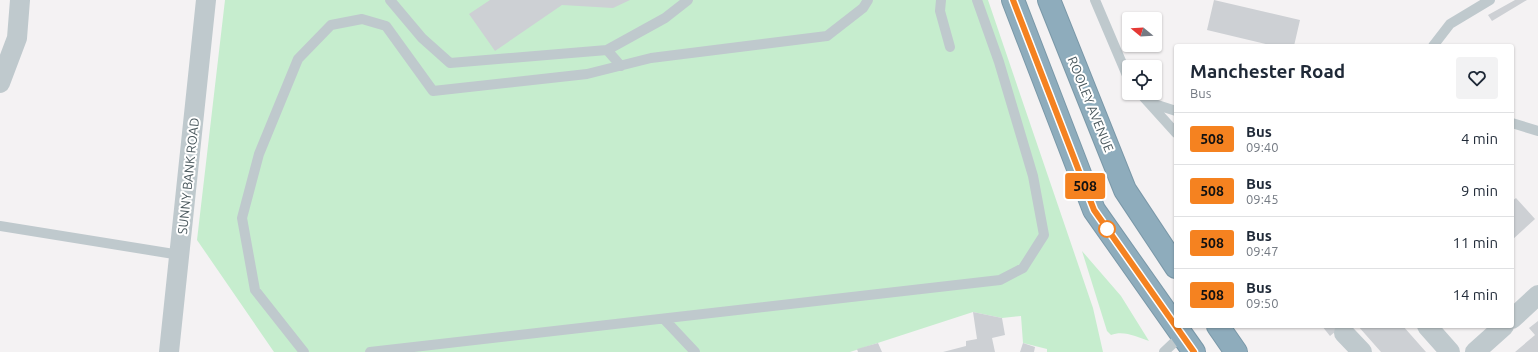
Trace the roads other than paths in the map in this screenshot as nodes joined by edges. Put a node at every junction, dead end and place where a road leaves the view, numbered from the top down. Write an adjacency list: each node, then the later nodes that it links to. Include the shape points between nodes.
1 (20, 0): 17 (street, via 17,38)
2 (206, 0): 24 (street, SUNNY BANK ROAD)
3 (390, 0): 14 (lane, via 422,38 450,63)
4 (688, 0): 14 (lane, via 665,18)
5 (868, 0): 16 (lane, via 863,8 827,36 651,58)
6 (941, 0): 13 (lane, via 940,11)
7 (977, 0): 28 (lane, via 999,62 1033,176 1044,235 1023,268 1000,280)
8 (1013, 0): 29 (highway, via 1094,210)
9 (1049, 0): 25 (highway, ROOLEY AVENUE, via 1125,190)
10 (1095, 0): 15 (lane)
11 (1490, 0): 12 (lane, via 1450,24)
12 (1435, 44)
13 (950, 47)
14 (607, 50): 16 (lane)
15 (1122, 64)
16 (621, 66): 37 (lane, via 587,74 433,91 386,26 362,19 331,25 298,59 259,154 242,218 255,290)
17 (0, 83)
18 (1148, 102): 19 (lane); 22 (lane)
19 (1174, 110)
20 (1514, 124): 21 (lane)
21 (1538, 130)
22 (1174, 131)
23 (0, 226): 24 (lane)
24 (180, 255): 36 (street, SUNNY BANK ROAD)
25 (1174, 264)
26 (1538, 295): 27 (street)
27 (1514, 317)
28 (664, 319): 38 (lane); 39 (lane)
29 (1174, 324)
30 (1177, 328): 35 (highway)
31 (1219, 328): 41 (highway)
32 (1429, 328): 43 (street)
33 (1502, 328): 44 (street)
34 (1344, 333): 42 (street)
35 (1188, 344): 40 (lane)
36 (169, 352)
37 (304, 352)
38 (370, 352)
39 (695, 352)
40 (1164, 352)
41 (1236, 352)
42 (1362, 352)
43 (1450, 352)
44 (1476, 352)

